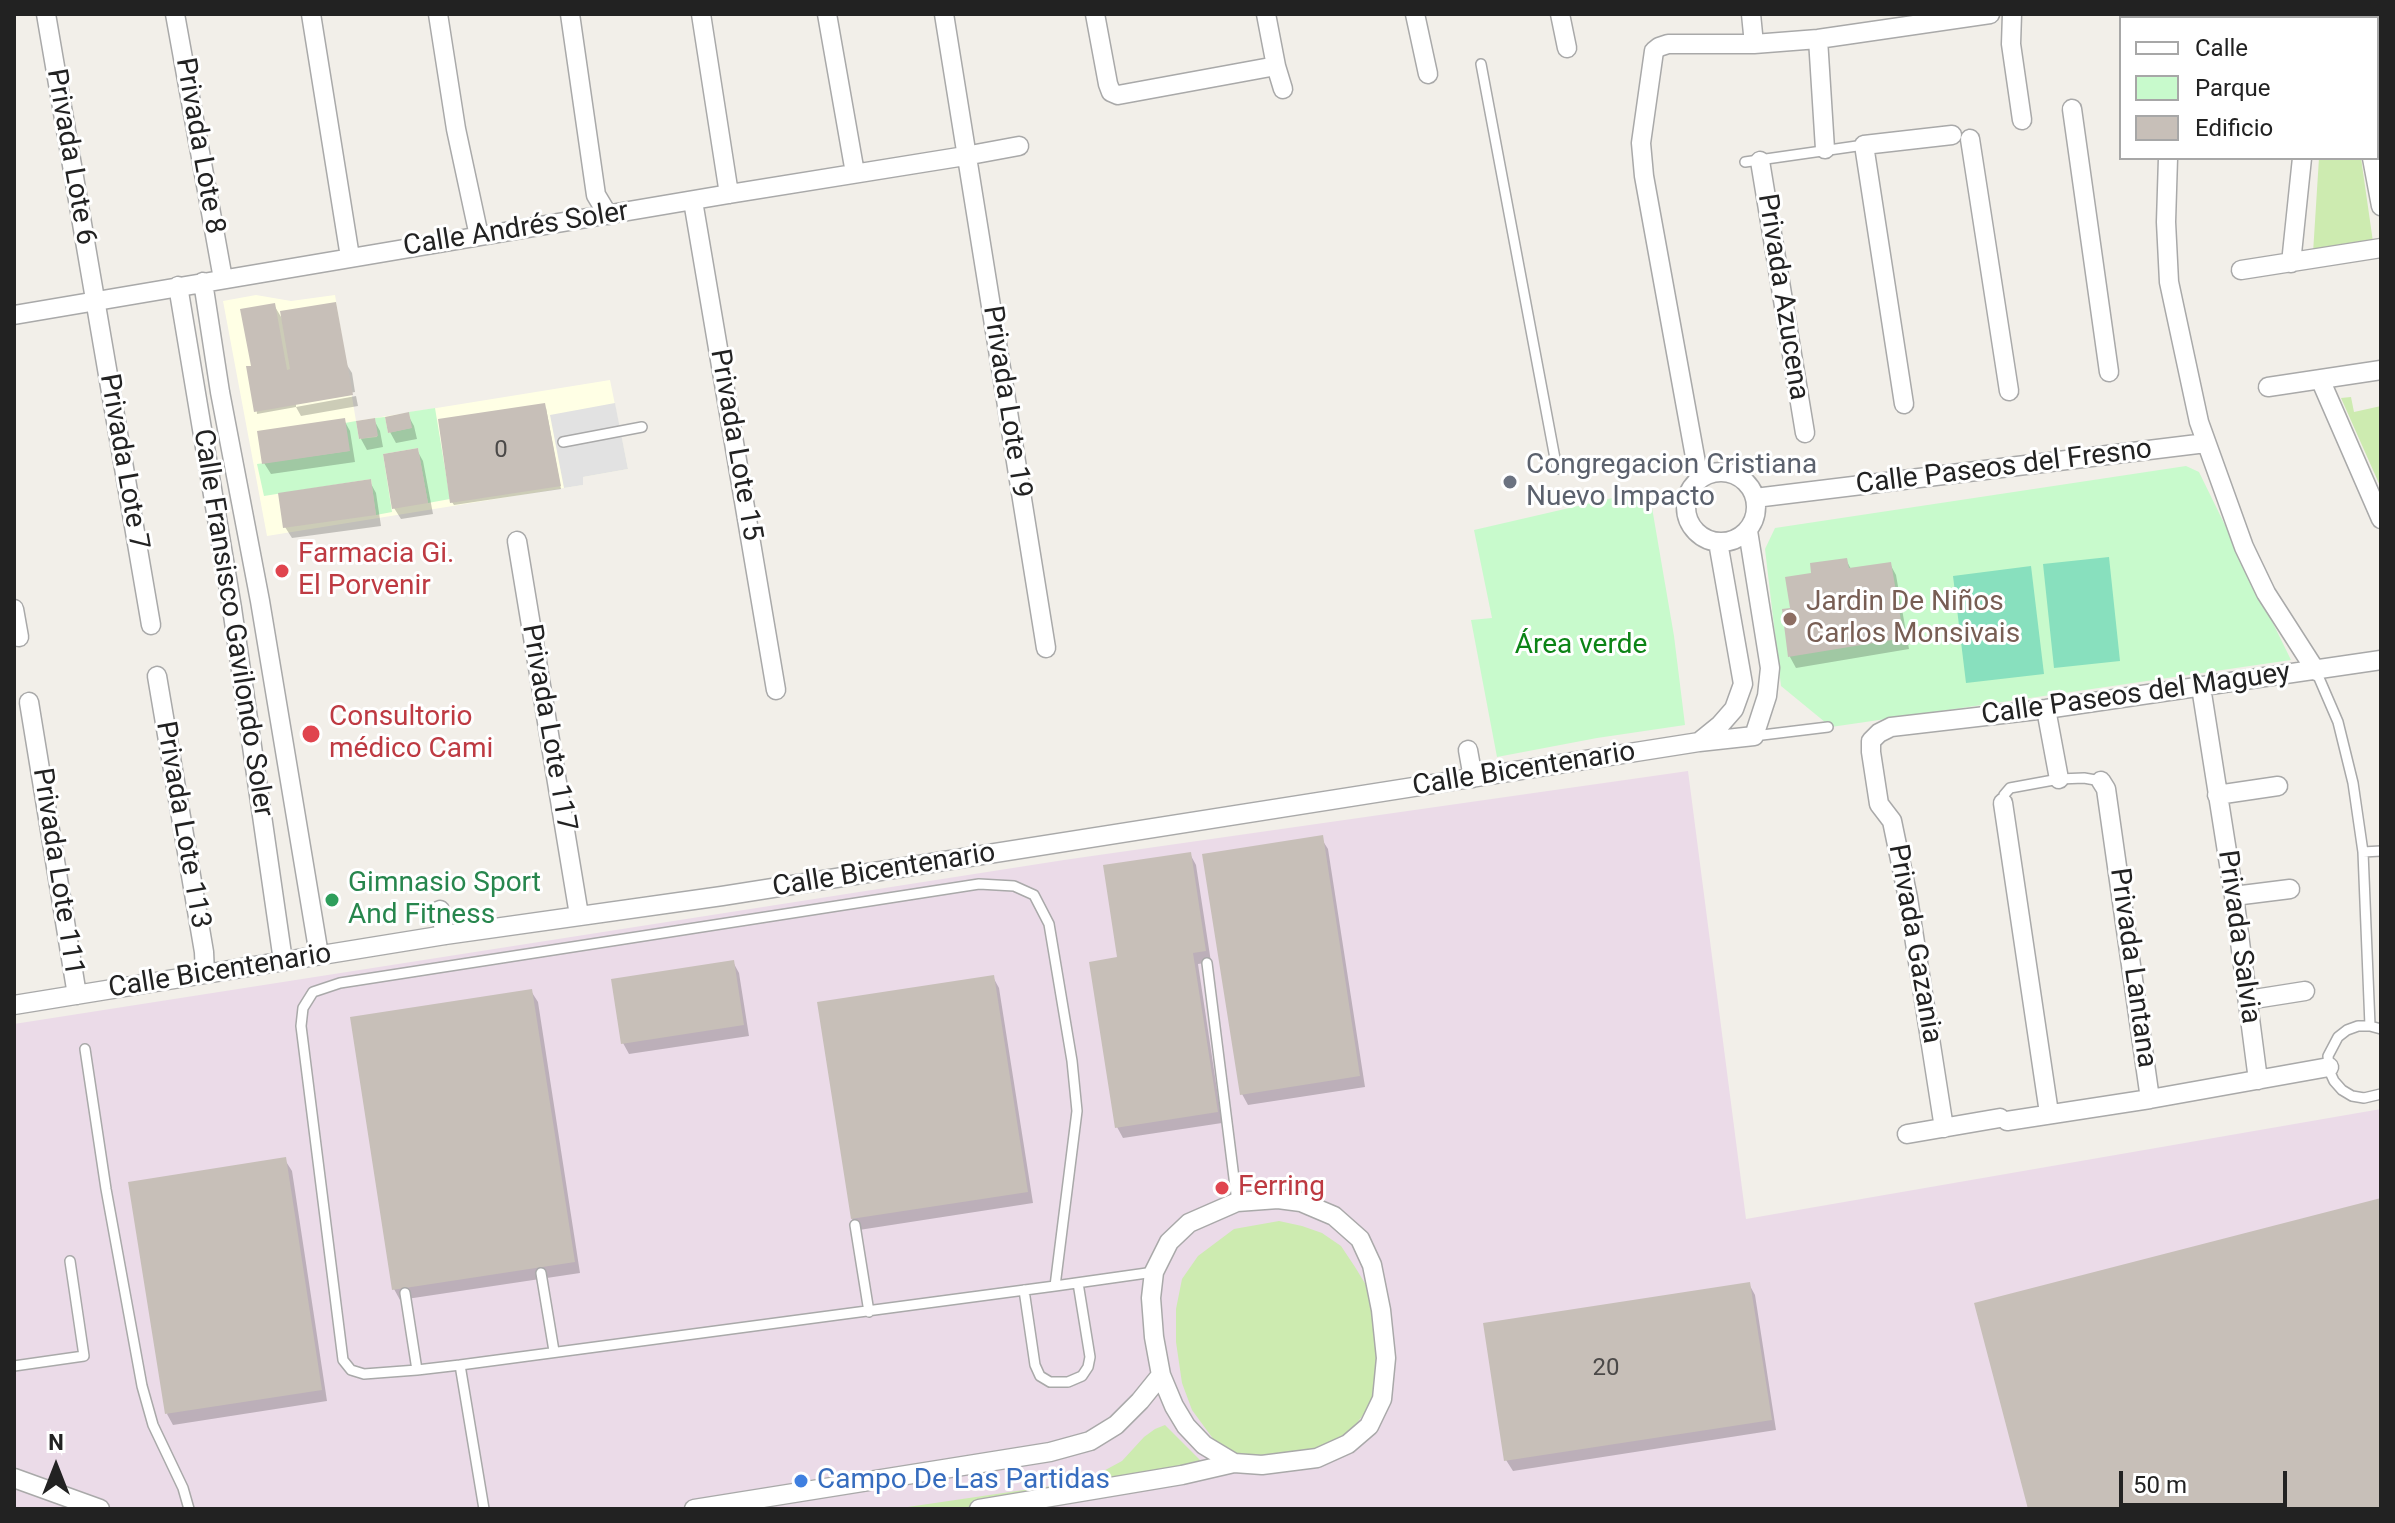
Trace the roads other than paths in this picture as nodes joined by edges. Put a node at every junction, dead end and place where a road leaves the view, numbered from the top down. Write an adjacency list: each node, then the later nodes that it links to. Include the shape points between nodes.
1 (46, 14): 47 (street, Privada Lote 6)
2 (175, 14): 44 (street, Privada Lote 8)
3 (311, 14): 41 (street)
4 (438, 14): 39 (street)
5 (570, 14): 38 (street, via 596,195)
6 (701, 14): 35 (street)
7 (827, 14): 34 (street)
8 (944, 14): 29 (street, Privada Lote 19)
9 (1095, 14): 21 (street, via 1108,84 1118,95)
10 (1266, 14): 21 (street)
11 (1415, 14): 22 (street)
12 (1560, 14): 19 (street)
13 (1751, 14): 18 (street)
14 (1990, 14): 16 (street)
15 (2012, 14): 25 (street)
16 (1966, 16): 17 (street)
17 (1818, 39): 18 (street); 28 (street)
18 (1754, 44): 60 (street, via 1668,44 1654,51 1641,143)
19 (1567, 48)
20 (1481, 64): 59 (lane)
21 (1276, 66): 23 (street)
22 (1428, 74)
23 (1283, 89)
24 (2072, 109): 50 (street)
25 (2022, 120)
26 (1864, 145): 28 (lane); 53 (street, via 1961,137); 54 (street)
27 (1019, 146): 29 (street, Calle Andrés Soler)
28 (1825, 149): 33 (lane)
29 (965, 156): 34 (street, Calle Andrés Soler); 71 (street, Privada Lote 19)
30 (2168, 160): 58 (street, via 2169,282)
31 (2302, 160): 42 (street)
32 (2372, 160): 37 (street)
33 (1752, 162): 56 (street, Privada Azucena)
34 (855, 173): 35 (street, Calle Andrés Soler)
35 (729, 194): 36 (street, Calle Andrés Soler)
36 (693, 201): 38 (street, Calle Andrés Soler); 76 (street, Privada Lote 15)
37 (2381, 206)
38 (608, 215): 39 (street, Calle Andrés Soler)
39 (479, 236): 41 (street, Calle Andrés Soler)
40 (2381, 248): 42 (street)
41 (350, 257): 44 (street, Calle Andrés Soler)
42 (2291, 263): 43 (street)
43 (2241, 270)
44 (223, 279): 45 (street, Calle Andrés Soler)
45 (203, 282): 46 (street, Calle Andrés Soler); 66 (street, Calle Fransisco Gavilondo Soler)
46 (178, 286): 47 (street, Calle Andrés Soler); 67 (street, Calle Fransisco Gavilondo Soler)
47 (95, 300): 48 (street, Calle Andrés Soler); 69 (street, Privada Lote 7)
48 (14, 315)
49 (2381, 370): 51 (street)
50 (2109, 372)
51 (2320, 379): 52 (street); 62 (street)
52 (2268, 387)
53 (2009, 391)
54 (1904, 404)
55 (642, 427): 57 (lane)
56 (1805, 433)
57 (563, 442)
58 (2206, 443): 61 (street, Calle Paseos del Fresno); 73 (street, via 2266,593)
59 (1557, 469)
60 (1699, 479): 61 (street, via 1732,473); 65 (street, via 1687,497 1688,518 1702,535)
61 (1755, 498): 63 (street)
62 (2381, 519)
63 (1748, 531): 65 (street, via 1731,542); 81 (street, via 1770,668)
64 (517, 541): 95 (street, Privada Lote 117)
65 (1718, 542): 82 (street, via 1743,684 1734,709)
66 (260, 601): 67 (street); 97 (street, Calle Fransisco Gavilondo Soler)
67 (232, 608): 98 (street, Calle Fransisco Gavilondo Soler)
68 (14, 609): 70 (street)
69 (151, 625)
70 (19, 637)
71 (1046, 648)
72 (2381, 660): 73 (street, Calle Paseos del Maguey)
73 (2316, 671): 75 (street, Calle Paseos del Maguey); 91 (lane, via 2338,722)
74 (157, 676): 100 (street, Privada Lote 113)
75 (2201, 687): 78 (street, Calle Paseos del Maguey); 88 (street, Privada Salvia)
76 (776, 690)
77 (29, 702): 102 (street, Privada Lote 111)
78 (2046, 709): 80 (street, Calle Paseos del Maguey); 85 (street)
79 (1828, 727): 81 (lane)
80 (1891, 727): 113 (street, Privada Gazania, via 1871,741 1871,752 1879,804 1892,821 1908,898)
81 (1754, 736): 82 (street, Calle Bicentenario)
82 (1699, 742): 84 (street, Calle Bicentenario)
83 (1468, 750): 84 (street)
84 (1473, 778): 95 (street, Calle Bicentenario)
85 (2059, 779): 86 (lane, Privada Lantana); 89 (lane, Privada Lantana, via 2010,788)
86 (2101, 781): 111 (street, Privada Lantana)
87 (2278, 786): 88 (street)
88 (2217, 795): 93 (street, Privada Salvia)
89 (2003, 803): 112 (street, Privada Lantana)
90 (2381, 851): 91 (lane)
91 (2363, 852): 105 (lane)
92 (2290, 889): 93 (street)
93 (2234, 896): 103 (street, Privada Salvia)
94 (440, 910): 96 (street)
95 (579, 915): 96 (street, Calle Bicentenario)
96 (445, 935): 97 (street, Calle Bicentenario)
97 (319, 955): 98 (street, Calle Bicentenario)
98 (283, 961): 100 (street, Calle Bicentenario)
99 (1207, 963): 115 (lane)
100 (205, 974): 102 (street, Calle Bicentenario)
101 (2305, 991): 103 (street)
102 (77, 995): 104 (street, Calle Bicentenario)
103 (2248, 1000): 109 (street, Privada Salvia)
104 (14, 1005)
105 (2370, 1026): 106 (lane); 108 (lane, via 2338,1037 2328,1056)
106 (2381, 1029)
107 (85, 1049): 134 (lane, via 142,1386)
108 (2329, 1067): 109 (street); 110 (lane, via 2334,1081 2352,1096)
109 (2258, 1080): 111 (street)
110 (2381, 1094)
111 (2150, 1099): 112 (street, Privada Lantana)
112 (2049, 1113): 113 (street, Privada Lantana)
113 (1944, 1128): 114 (street)
114 (1907, 1134)
115 (1237, 1202): 118 (street, via 1189,1223 1169,1242); 130 (street, via 1301,1202 1334,1216 1360,1239 1372,1265 1386,1358 1382,1399 1369,1426 1348,1444 1317,1458)
116 (855, 1225): 124 (lane)
117 (70, 1261): 127 (lane, via 84,1356)
118 (1154, 1272): 120 (lane); 129 (street, via 1151,1298)
119 (541, 1273): 125 (lane)
120 (1078, 1283): 121 (lane); 122 (lane, via 1090,1357 1082,1376 1068,1382 1040,1376)
121 (1055, 1286): 122 (lane); 128 (lane, via 1077,1111 1049,924 1034,895 1014,886 979,884 340,983 313,992 303,1008 301,1026 343,1360 364,1374)
122 (1024, 1290): 124 (lane)
123 (405, 1293): 128 (lane)
124 (869, 1312): 125 (lane)
125 (554, 1351): 126 (lane)
126 (460, 1365): 128 (lane); 135 (lane)
127 (14, 1366)
128 (417, 1370)
129 (1161, 1375): 130 (street, via 1186,1426 1204,1445); 132 (street, via 1116,1425 1090,1441)
130 (1234, 1463): 137 (street)
131 (14, 1478): 133 (street)
132 (767, 1504): 136 (street)
133 (100, 1509)
134 (189, 1509)
135 (484, 1509)
136 (694, 1509)
137 (979, 1509)

